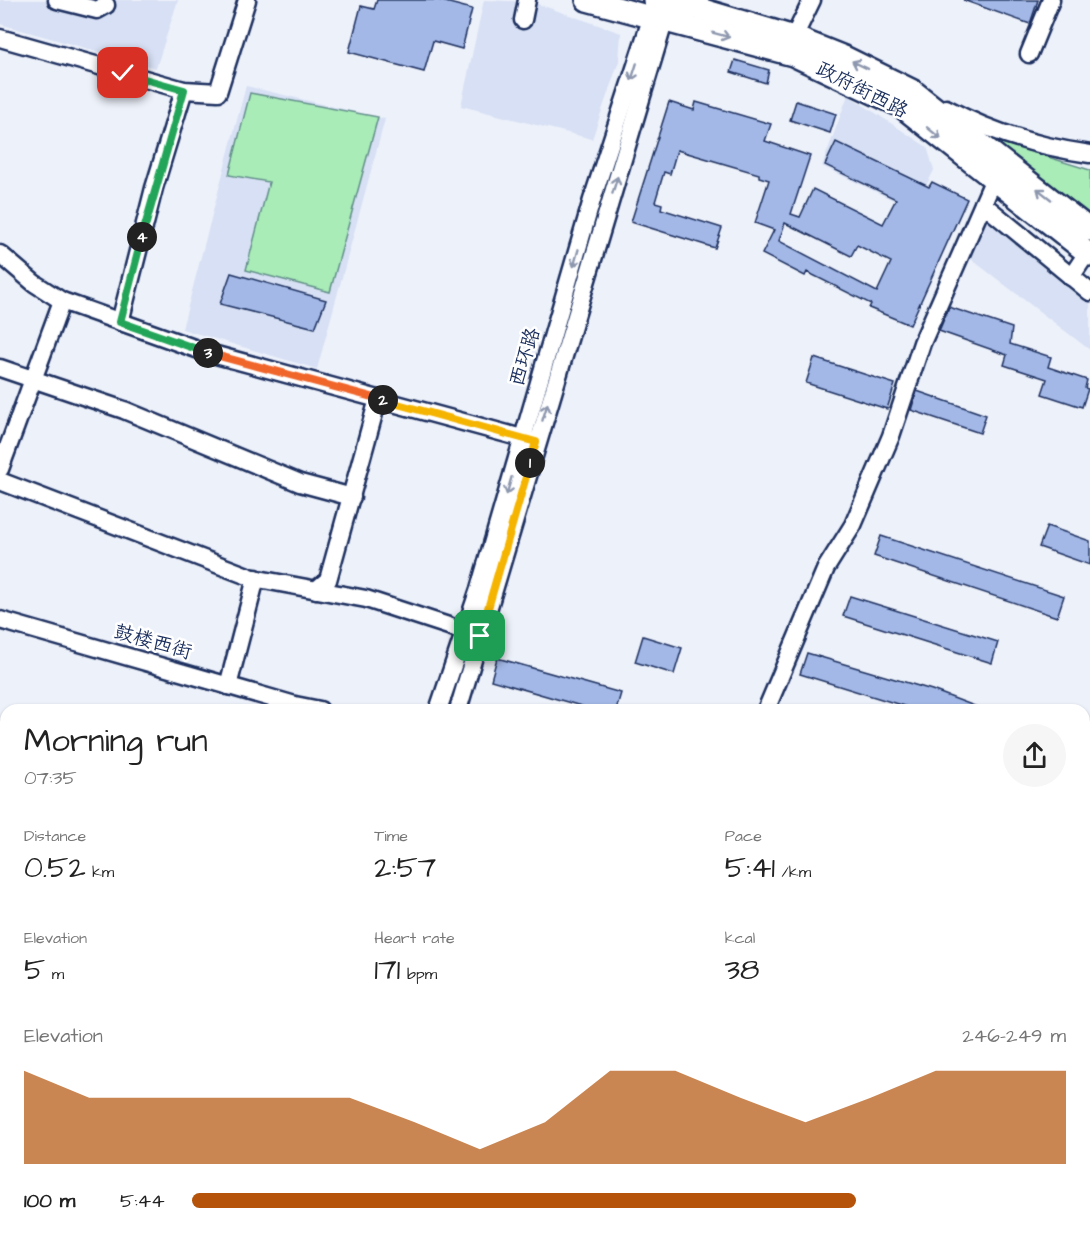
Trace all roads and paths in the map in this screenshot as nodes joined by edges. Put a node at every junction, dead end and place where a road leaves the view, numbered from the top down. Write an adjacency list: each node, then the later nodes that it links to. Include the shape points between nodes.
1 (57, 0): 7 (street, via 97,10)
2 (246, 0): 13 (street, via 218,92)
3 (527, 0): 9 (street)
4 (586, 0): 8 (main road)
5 (812, 0): 10 (street)
6 (1051, 0): 12 (street)
7 (106, 5)
8 (661, 6): 10 (main road, 政府街西路, via 700,9); 16 (main road, 政府街西路, one-way to 16, via 793,55 901,106); 28 (street, 西环路)
9 (523, 20)
10 (794, 37): 14 (main road, 政府街西路, one-way to 10)
11 (0, 38): 13 (street)
12 (1029, 54)
13 (184, 90): 24 (street)
14 (913, 91): 15 (street, via 976,124); 18 (main road, 政府街西路, one-way to 14)
15 (1090, 154)
16 (993, 181): 17 (street); 20 (main road, 政府街西路)
17 (983, 204): 21 (street); 40 (street, via 922,343 891,436 853,525 826,568)
18 (1090, 230)
19 (0, 254): 23 (street)
20 (1088, 254): 21 (street)
21 (1071, 277): 22 (street)
22 (1090, 292)
23 (63, 301): 24 (street); 26 (street)
24 (120, 322): 27 (street, via 205,352)
25 (0, 368): 26 (street)
26 (33, 379): 29 (street); 31 (street, via 124,410 300,483)
27 (378, 399): 28 (street); 31 (street)
28 (529, 440): 35 (street, 西环路)
29 (0, 469)
30 (0, 481): 32 (street)
31 (352, 497): 33 (street, via 328,580)
32 (256, 578): 33 (street); 36 (street)
33 (316, 590): 35 (street, via 366,598)
34 (0, 620): 36 (street, 鼓楼西街)
35 (472, 634): 38 (street, 西环路); 39 (street, 西环路)
36 (228, 686): 37 (street, 鼓楼西街)
37 (289, 704)
38 (441, 704)
39 (459, 704)
40 (768, 704)

